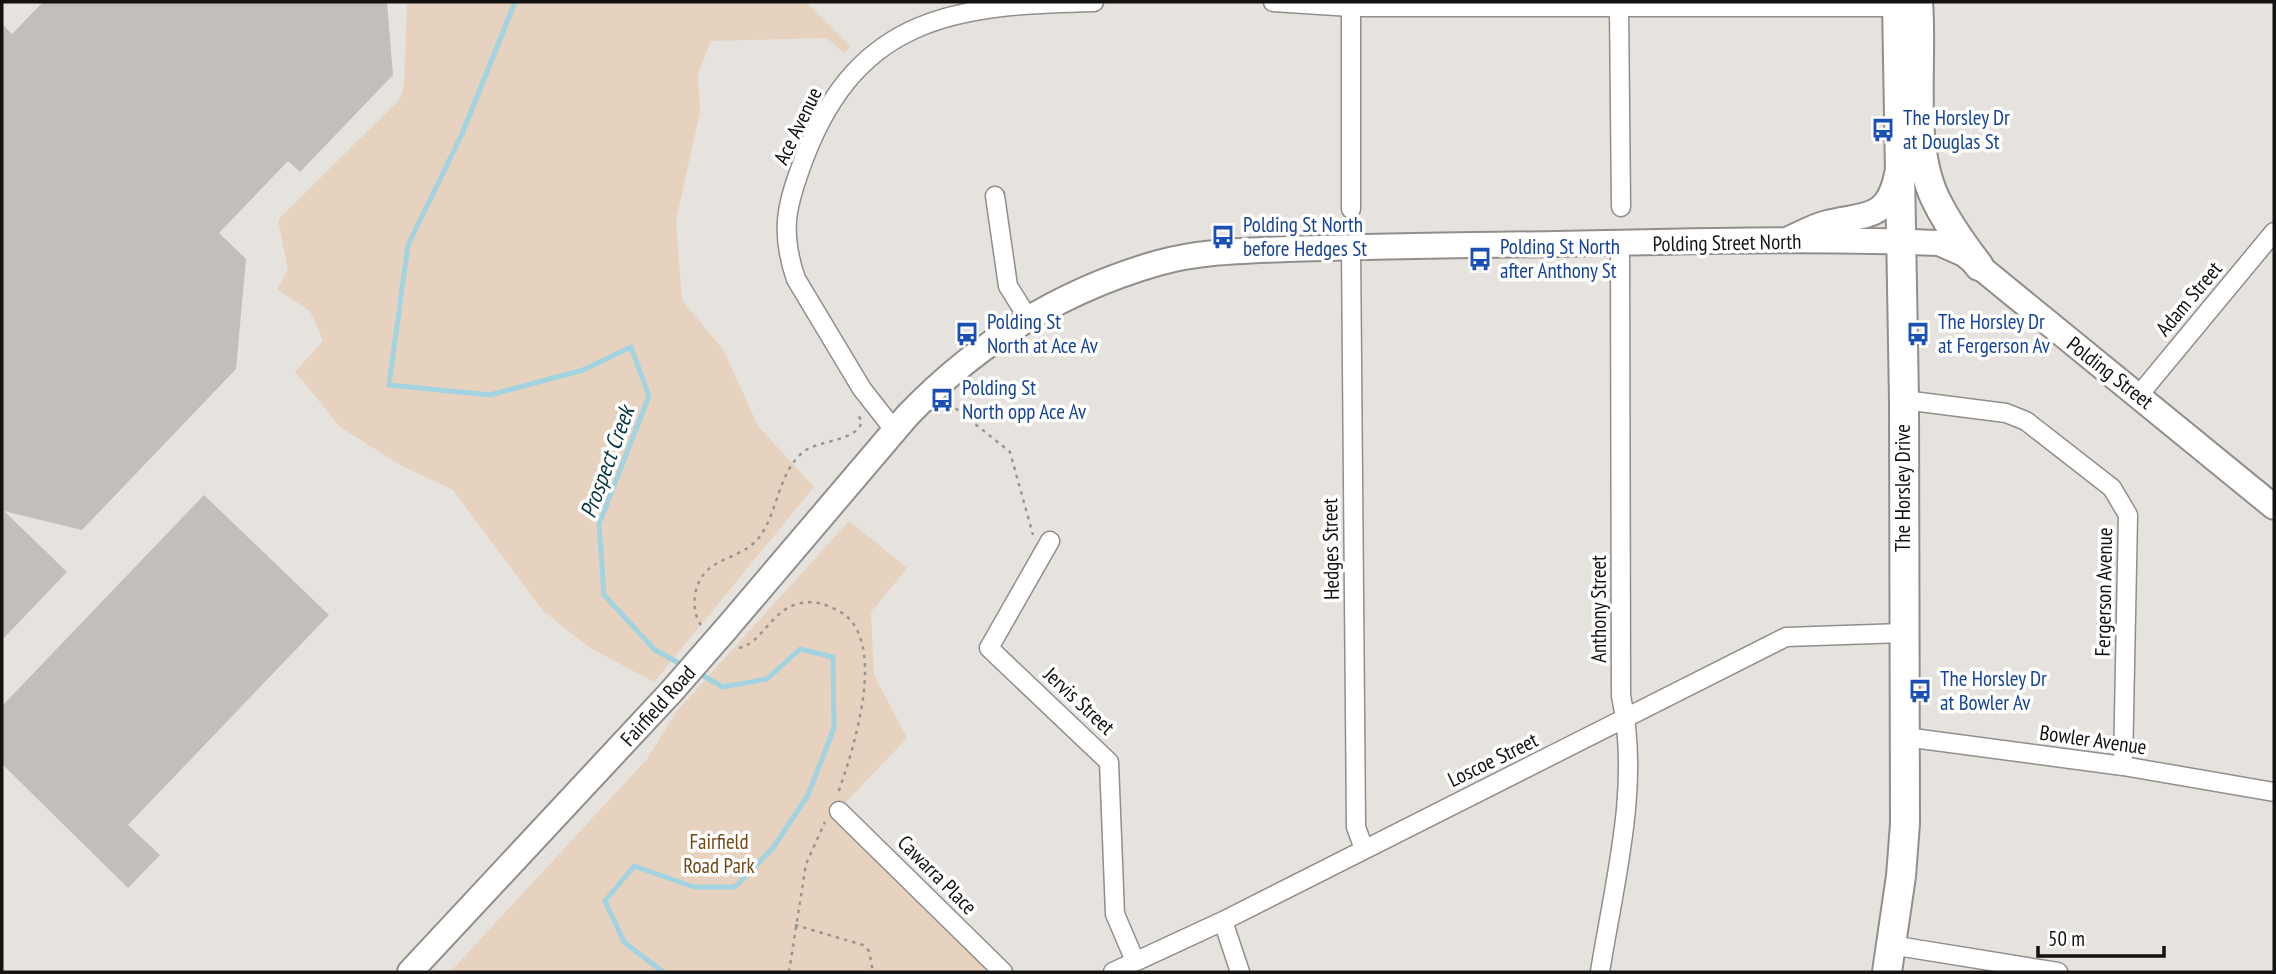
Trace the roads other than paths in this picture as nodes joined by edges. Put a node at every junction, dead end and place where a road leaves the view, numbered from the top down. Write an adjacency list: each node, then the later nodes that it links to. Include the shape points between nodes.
1 (1094, 2): 19 (street, Ace Avenue, via 975,9 912,28 860,66 830,104 810,146 788,205 790,261 862,389)
2 (1273, 2): 5 (street)
3 (1904, 4): 4 (street); 6 (main road, The Horsley Drive); 15 (main road, via 1921,146 1934,196)
4 (1619, 5): 5 (street); 8 (street)
5 (1351, 7): 9 (street)
6 (1898, 170): 11 (main road, via 1888,202 1877,212 1827,223); 12 (main road, The Horsley Drive)
7 (995, 196): 16 (street, via 1008,286)
8 (1621, 207)
9 (1351, 209)
10 (2274, 232): 17 (street, Adam Street)
11 (1780, 242): 12 (main road, Polding Street North); 13 (main road, Polding Street North)
12 (1901, 242): 15 (main road, Polding Street, via 1951,246); 18 (main road, The Horsley Drive)
13 (1620, 244): 14 (main road, Polding Street North); 23 (street, Anthony Street, via 1621,696)
14 (1351, 247): 16 (main road, Polding Street North, via 1222,251 1159,262 1101,281); 28 (street, Hedges Street, via 1356,827)
15 (1979, 266): 17 (main road, Polding Street)
16 (1028, 318): 19 (main road, Polding Street North, via 939,383)
17 (2139, 395): 20 (main road, Polding Street)
18 (1904, 400): 22 (main road, The Horsley Drive); 25 (street, Fergerson Avenue, via 2006,413 2026,421 2112,488 2128,515)
19 (895, 431): 32 (main road, Fairfield Road, bridge, via 671,692)
20 (2274, 508)
21 (1050, 541): 31 (street, Jervis Street, via 989,648 1109,762 1115,914)
22 (1903, 633): 23 (street, Loscoe Street, via 1786,637); 24 (main road, The Horsley Drive)
23 (1626, 720): 28 (street, Loscoe Street); 36 (street, Anthony Street, via 1628,788)
24 (1905, 737): 25 (street, Bowler Avenue); 30 (main road, The Horsley Drive, via 1904,842)
25 (2123, 766): 26 (street, Bowler Avenue)
26 (2274, 792)
27 (836, 810): 33 (street, Cawarra Place)
28 (1364, 849): 29 (street, Loscoe Street)
29 (1223, 921): 31 (street, Loscoe Street); 35 (street)
30 (1889, 959): 37 (street)
31 (1135, 961): 34 (street, Loscoe Street)
32 (411, 972)
33 (1003, 972)
34 (1113, 972)
35 (1240, 972)
36 (1600, 972)
37 (2058, 972)

